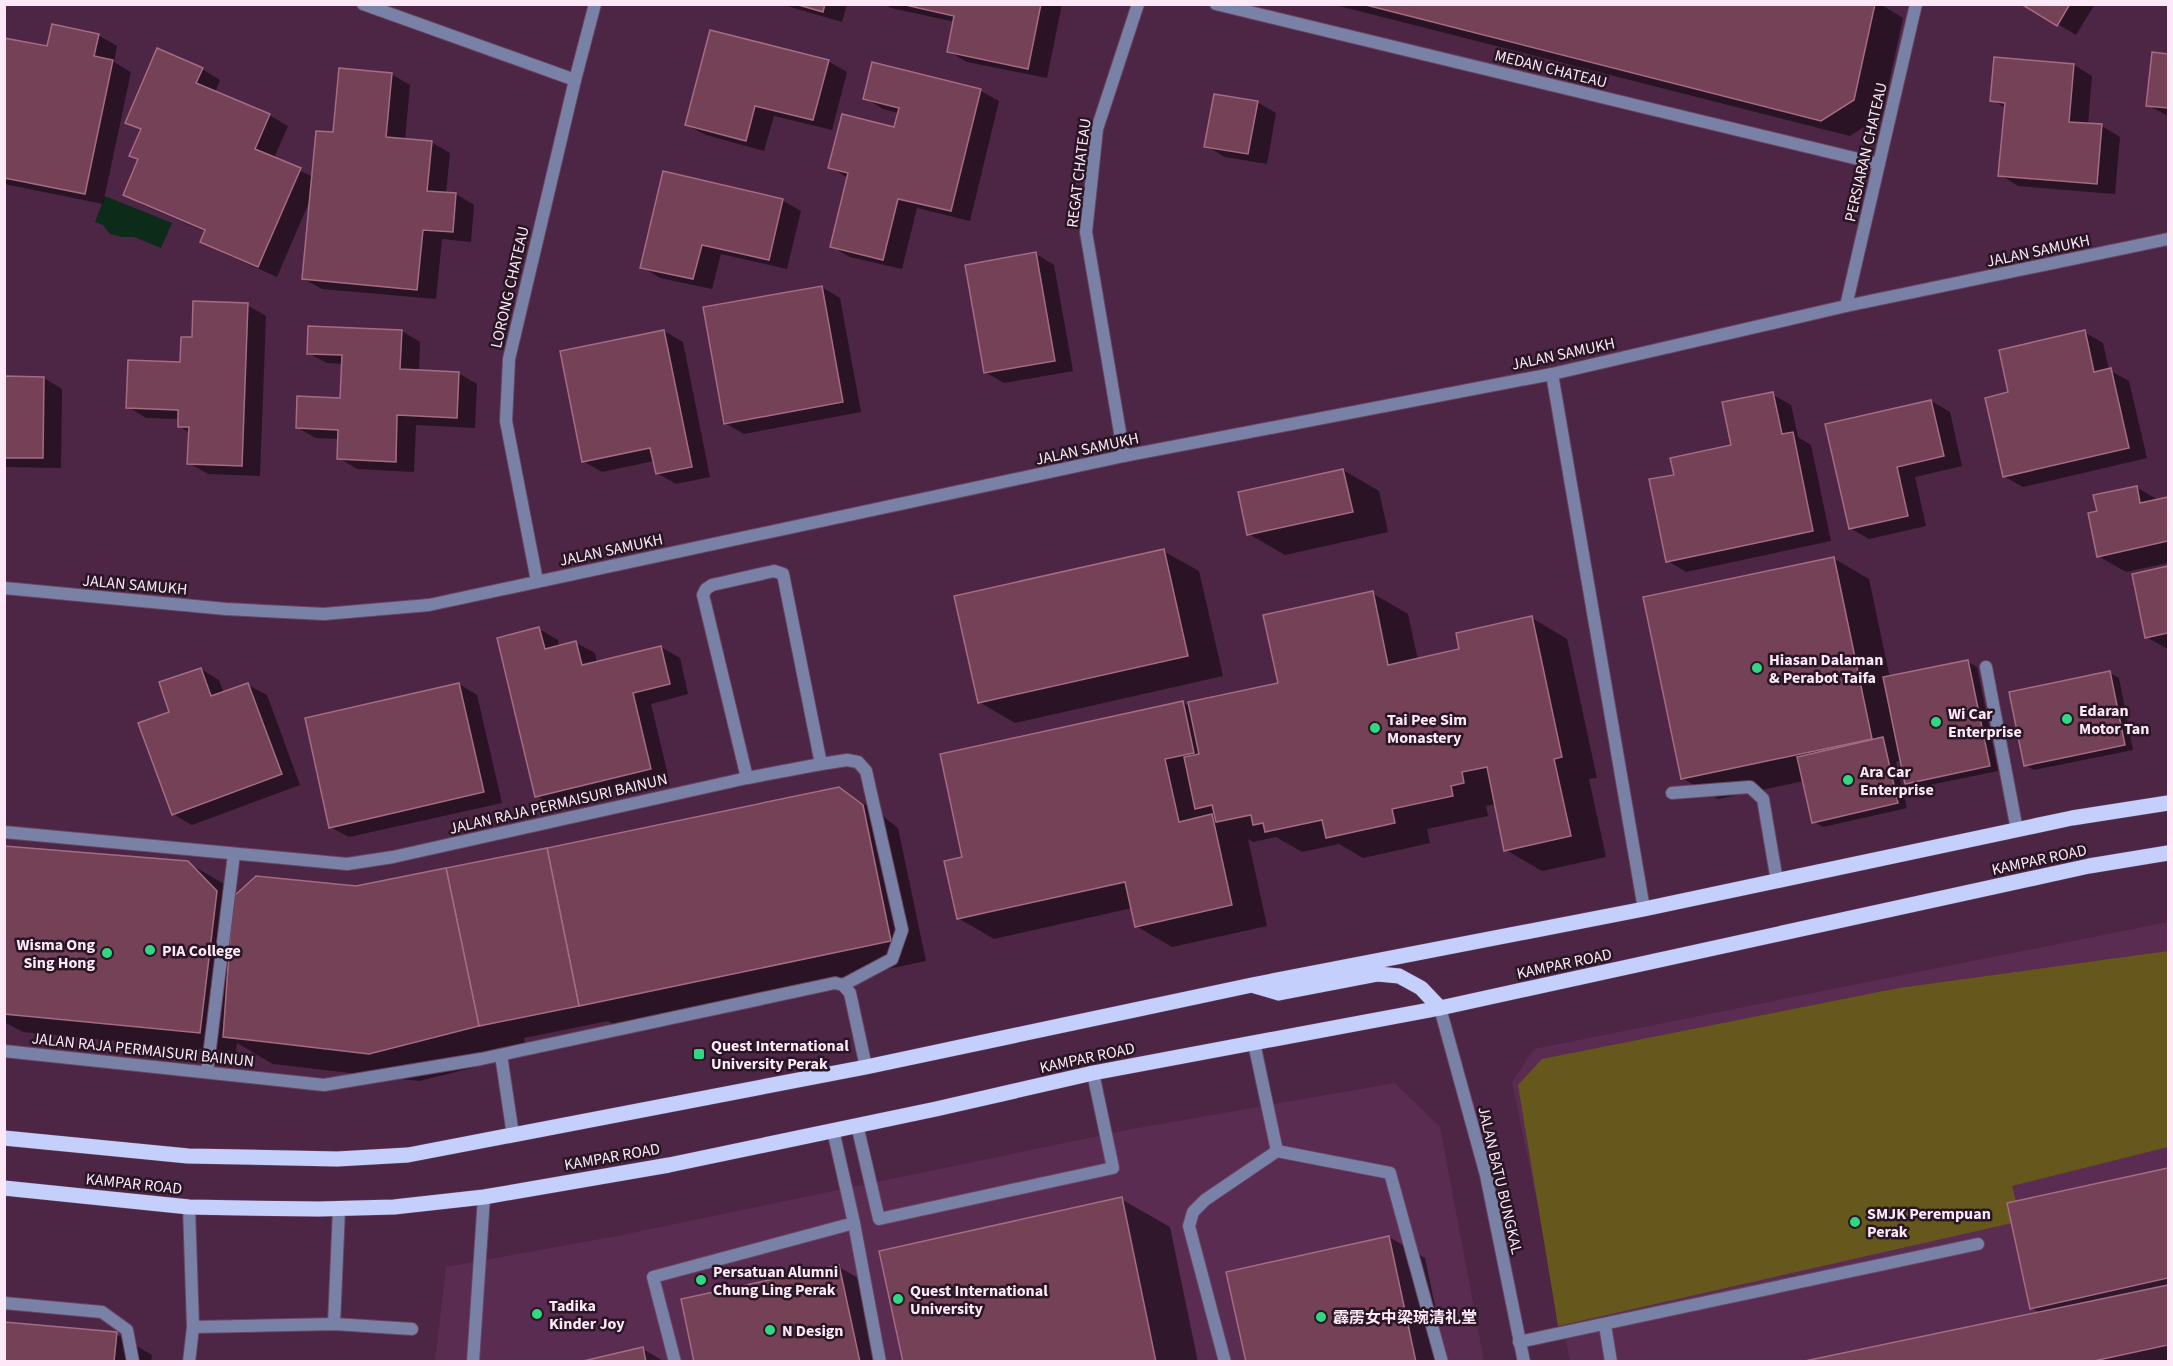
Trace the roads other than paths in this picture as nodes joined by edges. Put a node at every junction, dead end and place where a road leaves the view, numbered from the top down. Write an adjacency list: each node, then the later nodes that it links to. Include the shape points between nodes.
1 (363, 4): 6 (street)
2 (595, 4): 6 (street, LORONG CHATEAU)
3 (1138, 4): 11 (street, REGAT CHATEAU, via 1097,129 1086,232)
4 (1216, 4): 7 (street, MEDAN CHATEAU)
5 (1916, 4): 7 (street, PERSIARAN CHATEAU)
6 (575, 80): 12 (street, LORONG CHATEAU, via 509,359 506,421)
7 (1879, 164): 9 (street, PERSIARAN CHATEAU)
8 (2169, 239): 9 (street, JALAN SAMUKH)
9 (1846, 306): 10 (street, JALAN SAMUKH)
10 (1552, 374): 11 (street, JALAN SAMUKH); 24 (street)
11 (1124, 456): 12 (street, JALAN SAMUKH)
12 (537, 582): 13 (street, JALAN SAMUKH, via 429,605 324,614)
13 (4, 588)
14 (1986, 667): 19 (street)
15 (820, 764): 16 (street, JALAN RAJA PERMAISURI BAINUN); 16 (street, via 783,574 774,571 712,585 703,595); 25 (street, JALAN RAJA PERMAISURI BAINUN, via 847,760 858,762 866,771 902,930 892,959)
16 (747, 778): 22 (street, JALAN RAJA PERMAISURI BAINUN, via 347,864)
17 (1672, 793): 23 (street, via 1750,787 1763,799)
18 (2169, 803): 19 (main road, KAMPAR ROAD)
19 (2017, 830): 23 (main road, KAMPAR ROAD)
20 (4, 832): 22 (street, JALAN RAJA PERMAISURI BAINUN)
21 (2169, 853): 27 (main road, KAMPAR ROAD, via 2090,866)
22 (234, 854): 32 (street)
23 (1777, 881): 24 (main road, KAMPAR ROAD)
24 (1644, 909): 26 (main road, KAMPAR ROAD)
25 (843, 985): 30 (street, JALAN RAJA PERMAISURI BAINUN, via 835,983); 31 (street, via 850,993)
26 (1252, 985): 27 (main road, via 1279,993 1378,974 1400,976 1421,988); 31 (main road, KAMPAR ROAD)
27 (1440, 1008): 28 (main road, KAMPAR ROAD); 50 (street, JALAN BATU BUNGKAL, via 1486,1175)
28 (1254, 1043): 33 (main road, KAMPAR ROAD); 38 (street)
29 (4, 1051): 32 (street, JALAN RAJA PERMAISURI BAINUN)
30 (501, 1054): 32 (street, JALAN RAJA PERMAISURI BAINUN, via 324,1084); 36 (street)
31 (866, 1067): 36 (main road, KAMPAR ROAD)
32 (207, 1072)
33 (1093, 1073): 34 (main road, KAMPAR ROAD); 34 (street, via 1113,1168 879,1219)
34 (857, 1125): 35 (main road, KAMPAR ROAD)
35 (833, 1130): 40 (main road, KAMPAR ROAD, via 669,1165); 43 (street)
36 (513, 1135): 37 (main road, KAMPAR ROAD, via 408,1155 337,1159 188,1156)
37 (4, 1138)
38 (1277, 1151): 56 (street, via 1205,1200 1193,1212 1189,1226); 57 (street, via 1390,1173)
39 (4, 1188): 41 (main road, KAMPAR ROAD)
40 (484, 1197): 42 (main road, KAMPAR ROAD); 53 (street)
41 (189, 1207): 42 (main road, KAMPAR ROAD); 48 (street)
42 (339, 1209): 46 (street)
43 (854, 1223): 54 (street, via 653,1277); 55 (street)
44 (1978, 1244): 47 (street)
45 (4, 1303): 51 (street, via 102,1312 127,1330)
46 (334, 1324): 48 (street); 49 (street)
47 (1605, 1325): 50 (street); 59 (street)
48 (193, 1327): 52 (street)
49 (412, 1329)
50 (1519, 1342): 58 (street, JALAN BATU BUNGKAL)
51 (133, 1362)
52 (189, 1362)
53 (473, 1362)
54 (675, 1362)
55 (880, 1362)
56 (1225, 1362)
57 (1442, 1362)
58 (1524, 1362)
59 (1611, 1362)

